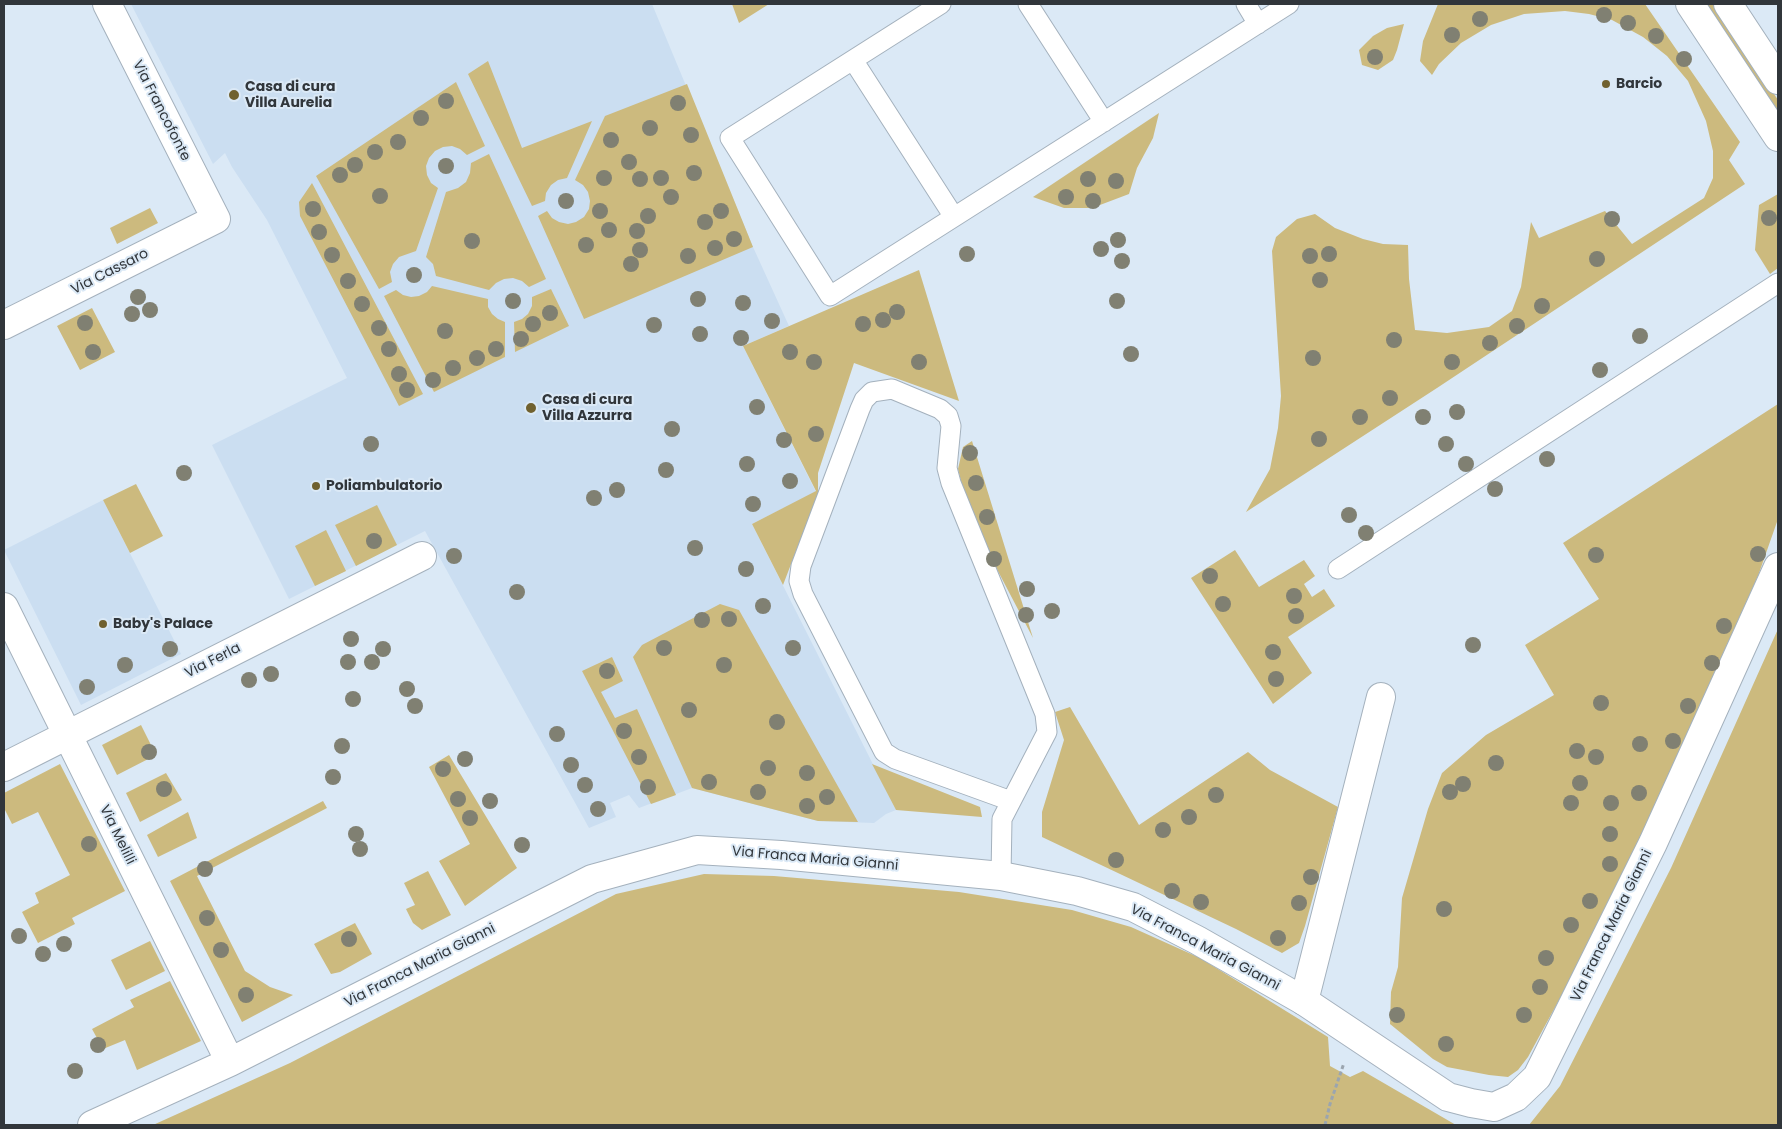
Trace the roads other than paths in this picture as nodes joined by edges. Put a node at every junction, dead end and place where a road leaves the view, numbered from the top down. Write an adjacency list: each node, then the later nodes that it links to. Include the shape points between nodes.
1 (107, 4): 14 (street, Via Francofonte)
2 (941, 4): 9 (lane)
3 (1028, 4): 11 (lane)
4 (1246, 4): 8 (lane)
5 (1290, 4): 8 (lane)
6 (1690, 4): 12 (street)
7 (1728, 4): 10 (street)
8 (1258, 24): 11 (lane)
9 (853, 60): 13 (lane); 13 (lane, via 730,138 830,296)
10 (1778, 80)
11 (1104, 122): 13 (lane)
12 (1778, 137)
13 (954, 217)
14 (216, 219): 16 (street, Via Cassaro)
15 (1778, 283): 19 (lane)
16 (4, 325)
17 (422, 556): 22 (street, Via Ferla)
18 (1778, 568): 26 (street, Via Franca Maria Gianni, via 1653,843 1537,1077 1516,1097 1494,1107 1448,1097)
19 (1338, 569)
20 (4, 607): 22 (street, Via Melilli)
21 (1381, 697): 26 (street)
22 (67, 735): 23 (street, Via Ferla); 27 (street, Via Melilli)
23 (4, 766)
24 (1011, 801): 24 (lane, via 1047,732 1047,723 950,483 947,468 951,426 948,416 940,409 892,389 872,392 860,409 801,566 799,581 803,594 884,752); 25 (lane, via 1002,819)
25 (1002, 876): 26 (street, Via Franca Maria Gianni, via 1077,891 1133,908); 27 (street, Via Franca Maria Gianni, via 697,850 592,880)
26 (1304, 1001)
27 (230, 1062): 28 (street, Via Franca Maria Gianni)
28 (92, 1125)

